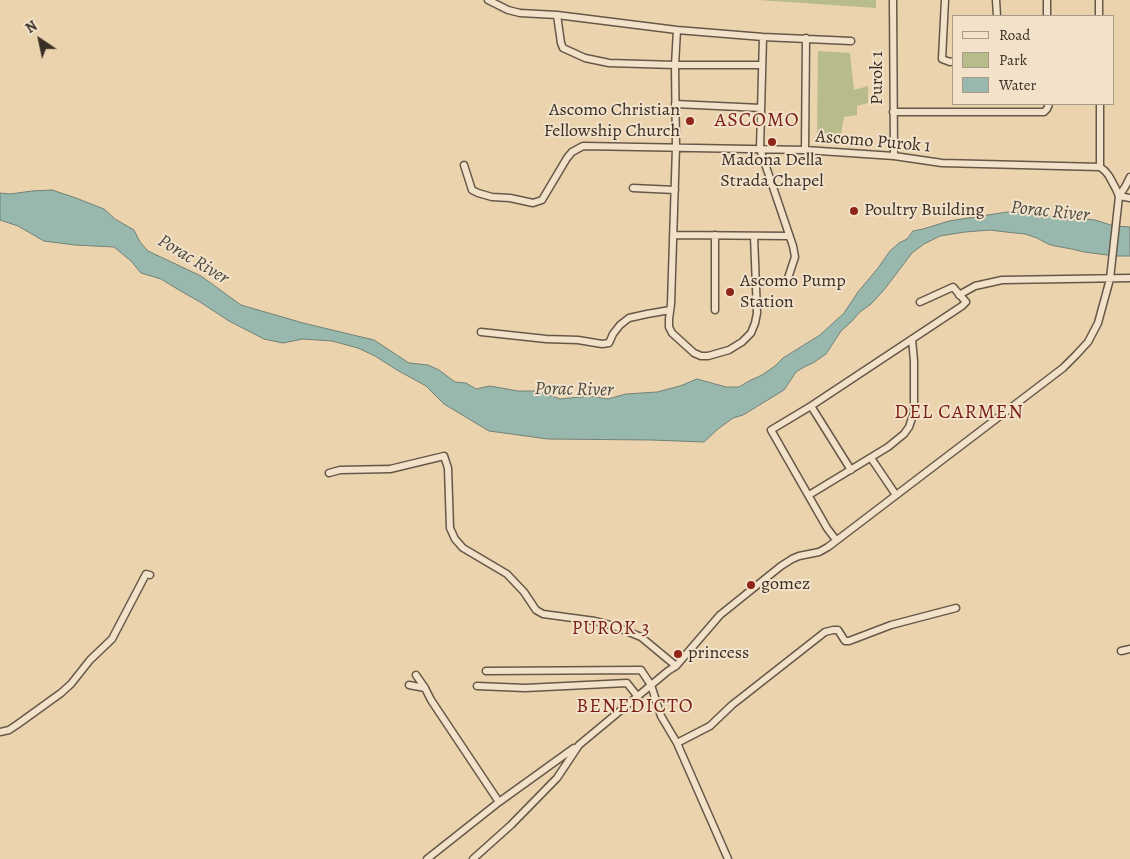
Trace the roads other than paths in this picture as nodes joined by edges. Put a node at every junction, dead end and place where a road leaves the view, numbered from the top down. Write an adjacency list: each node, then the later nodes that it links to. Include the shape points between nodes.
1 (488, 0): 7 (street, via 508,10)
2 (893, 0): 22 (street, Purok 1)
3 (945, 0): 15 (street, via 942,59)
4 (996, 0): 8 (street)
5 (1047, 0): 9 (street)
6 (1099, 0): 10 (street)
7 (557, 15): 11 (street); 16 (street, via 563,48 585,58 609,63)
8 (997, 15)
9 (1047, 15)
10 (1099, 15)
11 (677, 30): 12 (street); 16 (street)
12 (763, 37): 13 (street); 17 (street)
13 (806, 38): 14 (street); 25 (street)
14 (851, 40)
15 (952, 61)
16 (675, 65): 17 (street); 18 (street)
17 (762, 65): 21 (street)
18 (675, 104): 21 (street); 23 (street)
19 (1049, 105): 22 (street, via 1044,112)
20 (1100, 105): 28 (street)
21 (761, 108): 24 (street)
22 (893, 112): 26 (street, Purok 1)
23 (676, 147): 24 (street, Ascomo Purok 1); 27 (street, Ascomo Purok 1, via 583,146 567,158 538,202 478,194 472,190); 31 (street)
24 (760, 149): 25 (street, Ascomo Purok 1); 37 (street)
25 (805, 150): 26 (street, Ascomo Purok 1)
26 (894, 156): 28 (street, Ascomo Purok 1, via 942,163)
27 (464, 165)
28 (1100, 166): 32 (street)
29 (1130, 177): 32 (street)
30 (632, 188): 31 (street)
31 (675, 190): 34 (street)
32 (1119, 196): 33 (street); 40 (street)
33 (1130, 198)
34 (673, 235): 35 (street); 43 (street)
35 (716, 235): 36 (street); 44 (street)
36 (754, 236): 37 (street); 43 (street, via 757,313 751,333 742,342 708,356 694,353 672,333)
37 (789, 236): 38 (street, via 795,257)
38 (788, 278)
39 (1130, 278): 40 (street)
40 (1110, 279): 41 (street, via 1002,280 975,286); 52 (street, via 1098,323 1088,342 1076,355)
41 (959, 294): 42 (street, via 953,287); 46 (street, via 966,302 962,306)
42 (920, 302)
43 (670, 310): 45 (street, via 629,318 620,325 609,343 602,344)
44 (715, 310)
45 (481, 332)
46 (912, 339): 47 (street); 48 (street, via 912,420 904,434)
47 (811, 406): 49 (street); 51 (street, via 771,430)
48 (871, 458): 49 (street); 52 (street)
49 (851, 470): 51 (street)
50 (329, 473): 58 (street, via 390,469 444,456 448,468 450,528 462,548 507,574 536,610 543,614 595,621 641,636)
51 (809, 495): 53 (street)
52 (896, 495): 53 (street)
53 (836, 540): 58 (street, via 819,552 799,556 781,566 720,615)
54 (150, 576): 66 (street, via 146,574 112,639 71,684 18,724)
55 (956, 608): 67 (street, via 891,626 849,642 838,630 825,632 710,726)
56 (1130, 649): 57 (street)
57 (1120, 651)
58 (676, 666): 61 (street)
59 (486, 671): 61 (street, via 641,670)
60 (416, 675): 64 (street)
61 (651, 685): 65 (street); 67 (street, via 661,716)
62 (410, 686): 64 (street)
63 (478, 686): 65 (street, via 525,688 627,683)
64 (425, 688): 69 (street)
65 (638, 697): 68 (street)
66 (0, 732)
67 (676, 743): 72 (street)
68 (579, 745): 69 (street); 71 (street, via 556,778)
69 (500, 802): 70 (street)
70 (427, 859)
71 (473, 859)
72 (728, 859)

